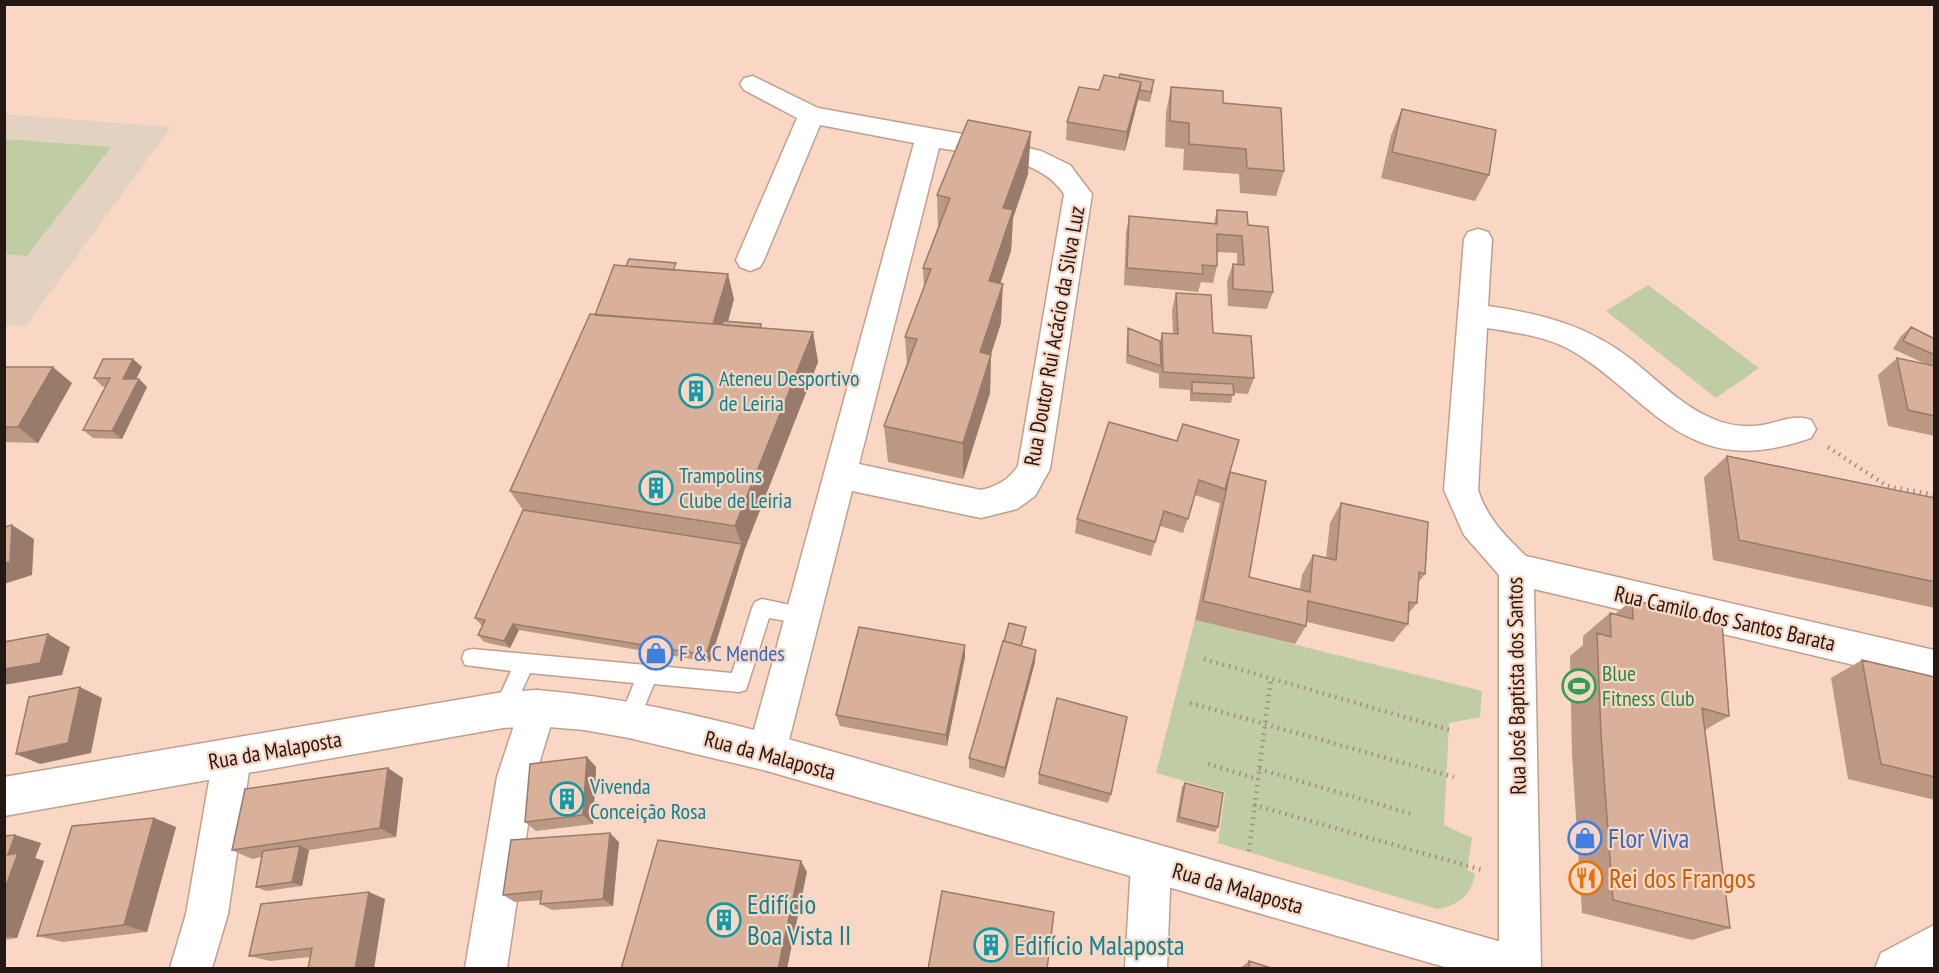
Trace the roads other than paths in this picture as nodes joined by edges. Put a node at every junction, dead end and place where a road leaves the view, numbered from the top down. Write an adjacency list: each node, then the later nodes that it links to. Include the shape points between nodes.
1 (753, 84): 2 (street, Rua Doutor Rui Acácio da Silva Luz)
2 (811, 115): 3 (street, Rua Doutor Rui Acácio da Silva Luz); 5 (street)
3 (929, 137): 8 (street); 8 (street, Rua Doutor Rui Acácio da Silva Luz, via 1038,159 1070,179 1078,194 1034,469 1023,486 1005,499 981,504)
4 (1478, 239): 6 (street, Rua José Baptista dos Santos)
5 (750, 260)
6 (1474, 315): 7 (street, via 1563,332 1586,344 1681,418 1715,434 1743,440); 9 (street, Rua José Baptista dos Santos, via 1461,490 1469,515 1483,537)
7 (1800, 429)
8 (839, 474): 10 (street)
9 (1516, 568): 13 (street, Rua Camilo dos Santos Barata); 25 (street, Rua José Baptista dos Santos)
10 (802, 615): 14 (lane, via 762,608 740,683); 17 (street)
11 (472, 658): 12 (lane)
12 (525, 662): 14 (lane); 15 (lane)
13 (1935, 667)
14 (648, 674): 16 (lane)
15 (520, 709): 16 (street, Rua da Malaposta, via 584,712); 18 (street, Rua da Malaposta); 23 (street, via 516,777)
16 (629, 720): 17 (street, Rua da Malaposta)
17 (767, 752): 20 (street, Rua da Malaposta)
18 (232, 758): 19 (street, Rua da Malaposta); 22 (street, via 207,914)
19 (4, 797)
20 (1151, 864): 24 (street); 25 (street, Rua da Malaposta)
21 (1935, 946): 26 (street)
22 (191, 969)
23 (486, 969)
24 (1146, 969)
25 (1519, 969)
26 (1896, 969)

